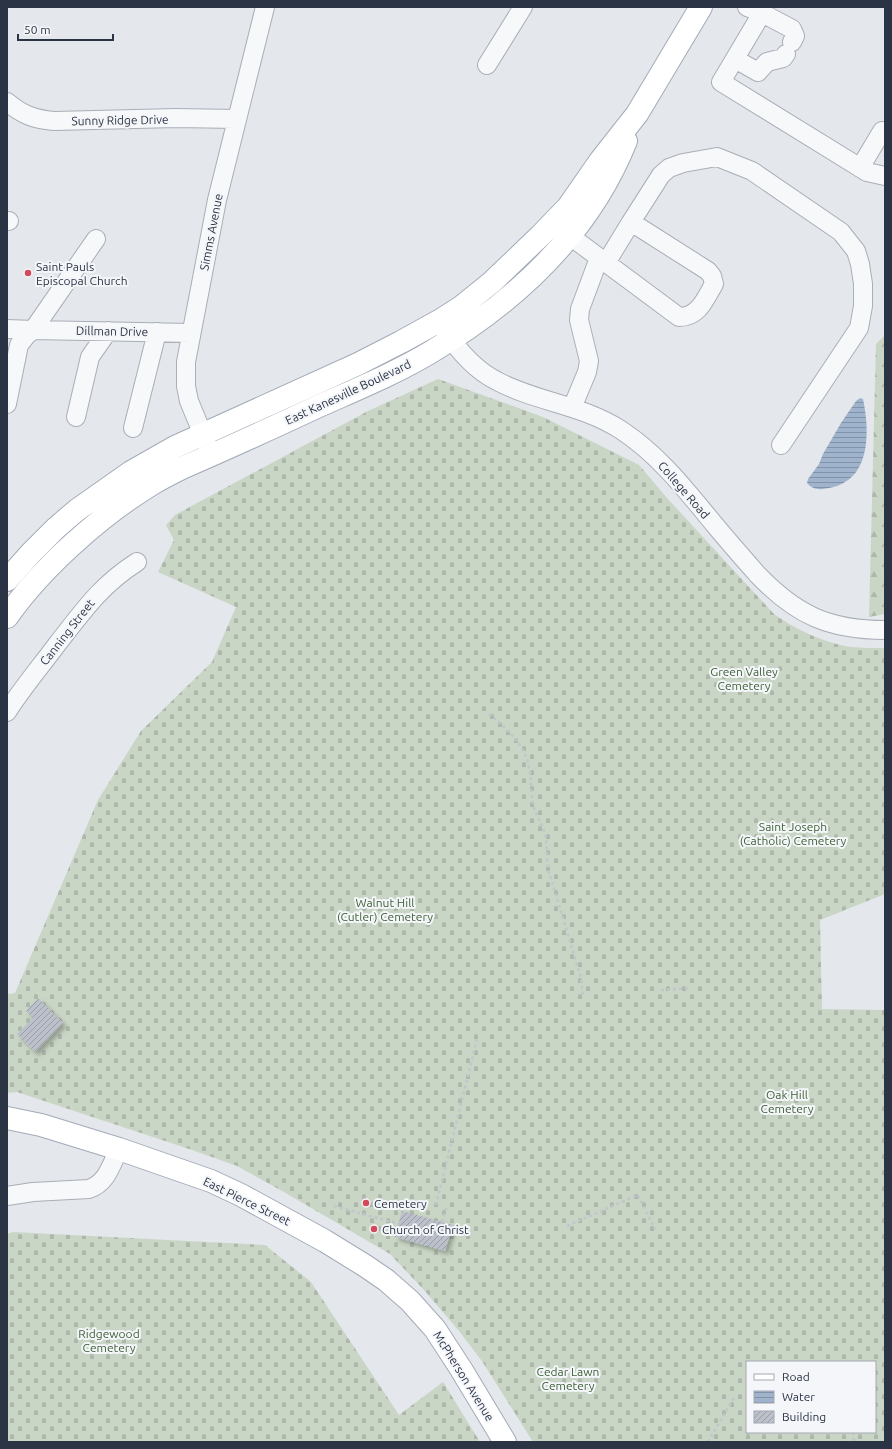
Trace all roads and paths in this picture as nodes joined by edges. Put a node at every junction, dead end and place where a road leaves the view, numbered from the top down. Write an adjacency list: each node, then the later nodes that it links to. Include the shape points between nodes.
1 (265, 7): 9 (street, Simms Avenue)
2 (523, 7): 6 (street)
3 (701, 7): 8 (main road, East Kanesville Boulevard)
4 (754, 10): 5 (street); 5 (street, via 792,29 795,36 783,58 767,62 758,72)
5 (735, 59): 11 (street, via 721,82)
6 (487, 65)
7 (7, 102): 9 (street, Sunny Ridge Drive, via 18,112 36,119 54,121)
8 (637, 114): 14 (main road, East Kanesville Boulevard, via 608,181); 17 (main road, East Kanesville Boulevard, via 568,207 492,282)
9 (237, 119): 22 (street, Simms Avenue, via 217,200)
10 (882, 131): 11 (street)
11 (860, 168): 12 (street)
12 (885, 176)
13 (631, 222): 16 (street); 16 (street, via 712,276 714,284 698,310 692,315 679,317); 30 (street, via 669,168 717,157 752,171 841,232 856,251 863,284 859,328)
14 (570, 236): 16 (street); 23 (main road, East Kanesville Boulevard, via 522,286)
15 (96, 239): 19 (street)
16 (602, 260): 26 (street, via 580,309 579,320 589,361)
17 (439, 321): 23 (street, College Road); 29 (main road, East Kanesville Boulevard, via 358,364)
18 (7, 329): 19 (street, Dillman Drive)
19 (33, 330): 20 (street, Dillman Drive); 24 (street, via 19,345)
20 (108, 331): 21 (street, Dillman Drive); 27 (street, via 90,357)
21 (157, 332): 22 (street, Dillman Drive); 28 (street)
22 (191, 333): 29 (street, Simms Avenue, via 186,362 186,386)
23 (451, 339): 26 (street, College Road, via 481,371 496,381); 31 (main road, East Kanesville Boulevard, via 392,373)
24 (10, 373): 25 (street)
25 (7, 404)
26 (572, 408): 35 (street, College Road, via 620,429 664,464 757,574 786,601 821,621 862,630)
27 (76, 417)
28 (133, 428)
29 (202, 434): 31 (street, Simms Avenue); 33 (main road, East Kanesville Boulevard, via 153,458 111,485 56,528)
30 (781, 445)
31 (211, 456): 34 (main road, East Kanesville Boulevard, via 152,484 84,534 51,566)
32 (137, 562): 36 (street, Canning Street, via 121,572 96,595)
33 (7, 580)
34 (7, 617)
35 (885, 630)
36 (7, 712)
37 (488, 714): 40 (path, via 519,743 529,766 533,805 546,838 549,872 581,978)
38 (691, 988): 39 (path)
39 (662, 990)
40 (583, 998)
41 (477, 1039): 45 (path)
42 (7, 1118): 43 (main road, East Pierce Street, via 41,1125)
43 (119, 1149): 44 (street, via 104,1180 97,1186 89,1189); 52 (main road, East Pierce Street, via 211,1181 241,1195 364,1265 386,1280)
44 (7, 1196)
45 (436, 1205)
46 (447, 1205): 48 (path)
47 (334, 1206): 49 (path)
48 (442, 1222)
49 (399, 1224)
50 (567, 1226): 51 (path, via 638,1195)
51 (655, 1229)
52 (420, 1313): 54 (main road, McPherson Avenue, via 435,1329)
53 (734, 1396): 55 (path)
54 (504, 1442)
55 (708, 1442)

